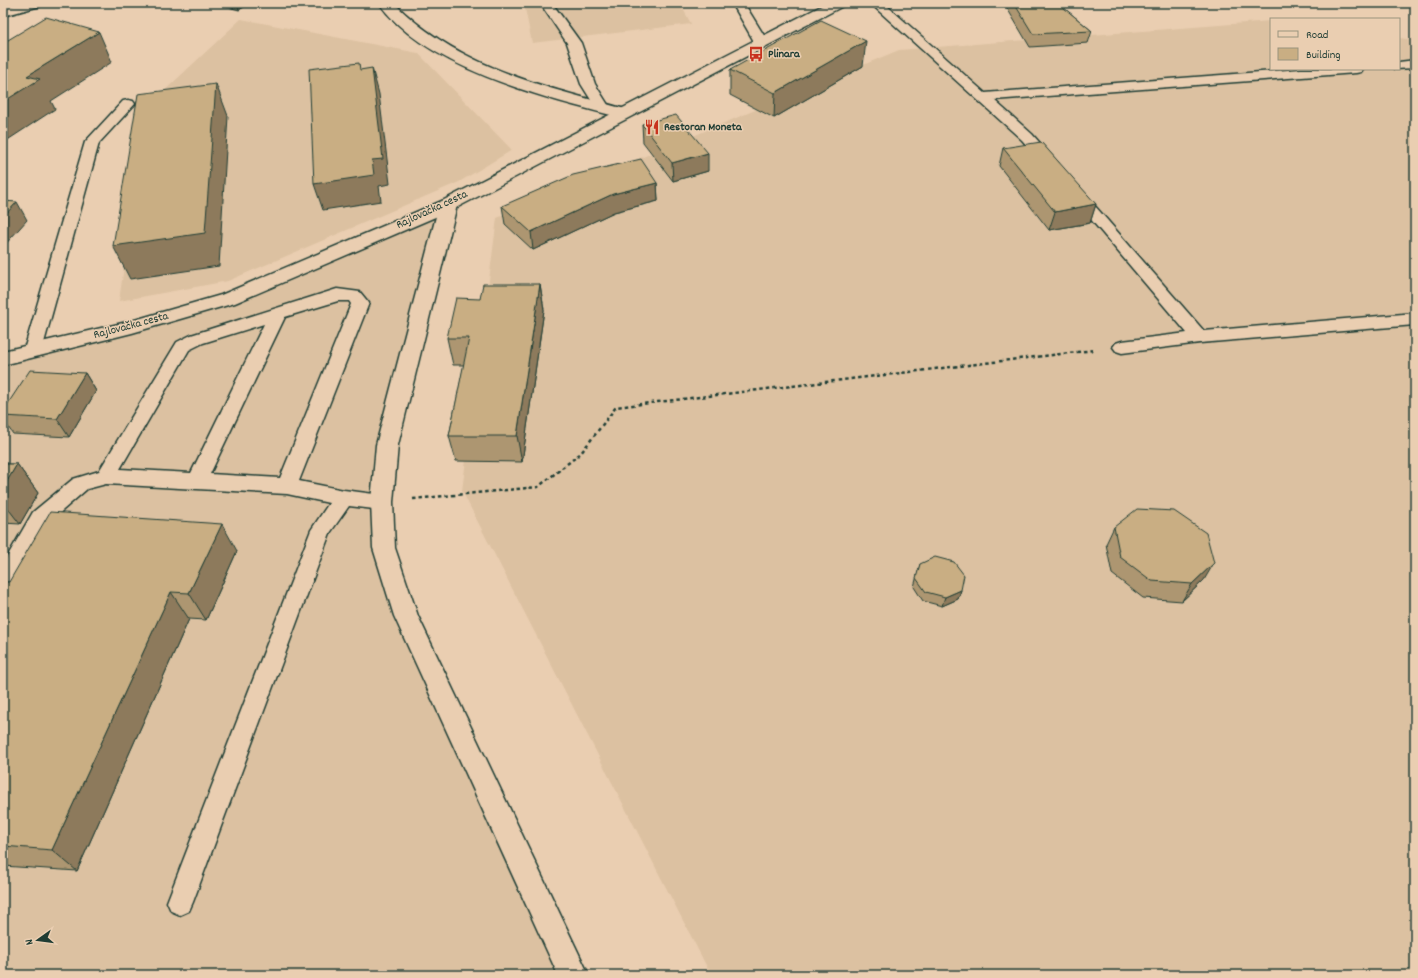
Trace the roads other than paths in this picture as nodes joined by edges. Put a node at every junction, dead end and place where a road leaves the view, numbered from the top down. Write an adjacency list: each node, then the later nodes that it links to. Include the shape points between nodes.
1 (36, 3): 7 (lane)
2 (386, 3): 14 (street, via 399,18 451,54 519,83)
3 (546, 3): 14 (lane, via 574,43 588,84)
4 (738, 3): 8 (lane)
5 (876, 3): 12 (lane)
6 (835, 4): 8 (street, Rajlovačka cesta)
7 (3, 12)
8 (761, 42): 15 (street, Rajlovačka cesta)
9 (1415, 64): 10 (lane)
10 (1400, 66)
11 (1343, 70): 12 (lane)
12 (982, 97): 19 (lane, via 1027,137)
13 (128, 104): 21 (lane, via 92,142)
14 (604, 108): 15 (street)
15 (623, 113): 16 (street, Rajlovačka cesta)
16 (448, 205): 21 (street, Rajlovačka cesta, via 228,299 132,327); 27 (street, via 387,445)
17 (278, 314): 23 (lane, via 197,339 183,346); 24 (lane); 25 (lane, via 337,295 354,296 360,303)
18 (1415, 319): 19 (lane)
19 (1200, 337): 20 (lane)
20 (1122, 347)
21 (33, 350): 22 (street, Rajlovačka cesta)
22 (3, 358)
23 (106, 476): 24 (lane); 28 (lane, via 80,484 40,518)
24 (197, 481): 25 (lane)
25 (287, 486): 26 (lane)
26 (344, 498): 27 (lane); 29 (lane, via 321,530)
27 (382, 502): 30 (street, via 384,548 406,616)
28 (3, 583)
29 (180, 902)
30 (574, 975)

